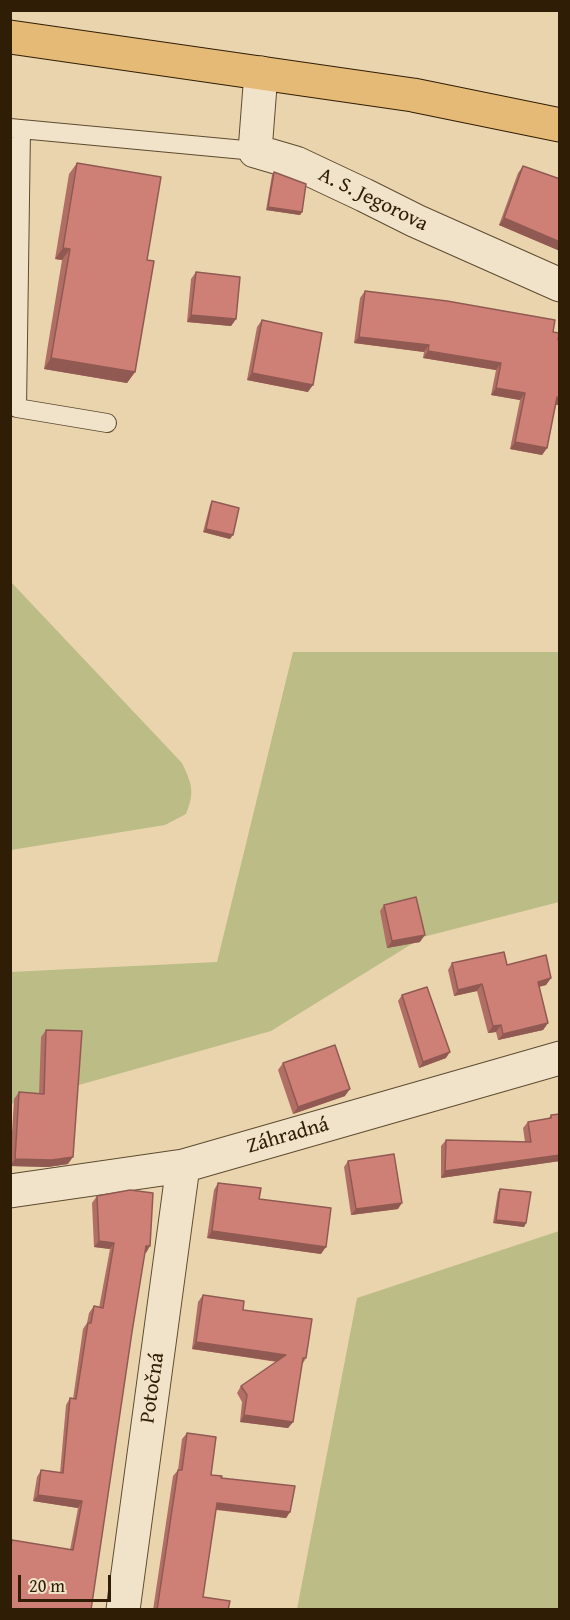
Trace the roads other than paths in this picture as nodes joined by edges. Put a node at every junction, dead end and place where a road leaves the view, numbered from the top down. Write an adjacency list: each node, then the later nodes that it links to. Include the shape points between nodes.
1 (10, 37): 2 (main road)
2 (261, 74): 3 (main road, via 412,95); 5 (street)
3 (560, 125)
4 (16, 129): 5 (lane); 7 (lane, via 17,408)
5 (255, 151): 6 (street, A. S. Jegorova, via 296,164)
6 (560, 285)
7 (107, 423)
8 (560, 1058): 9 (street, Záhradná)
9 (183, 1166): 10 (street, Záhradná); 11 (street, Potočná)
10 (10, 1191)
11 (123, 1610)

